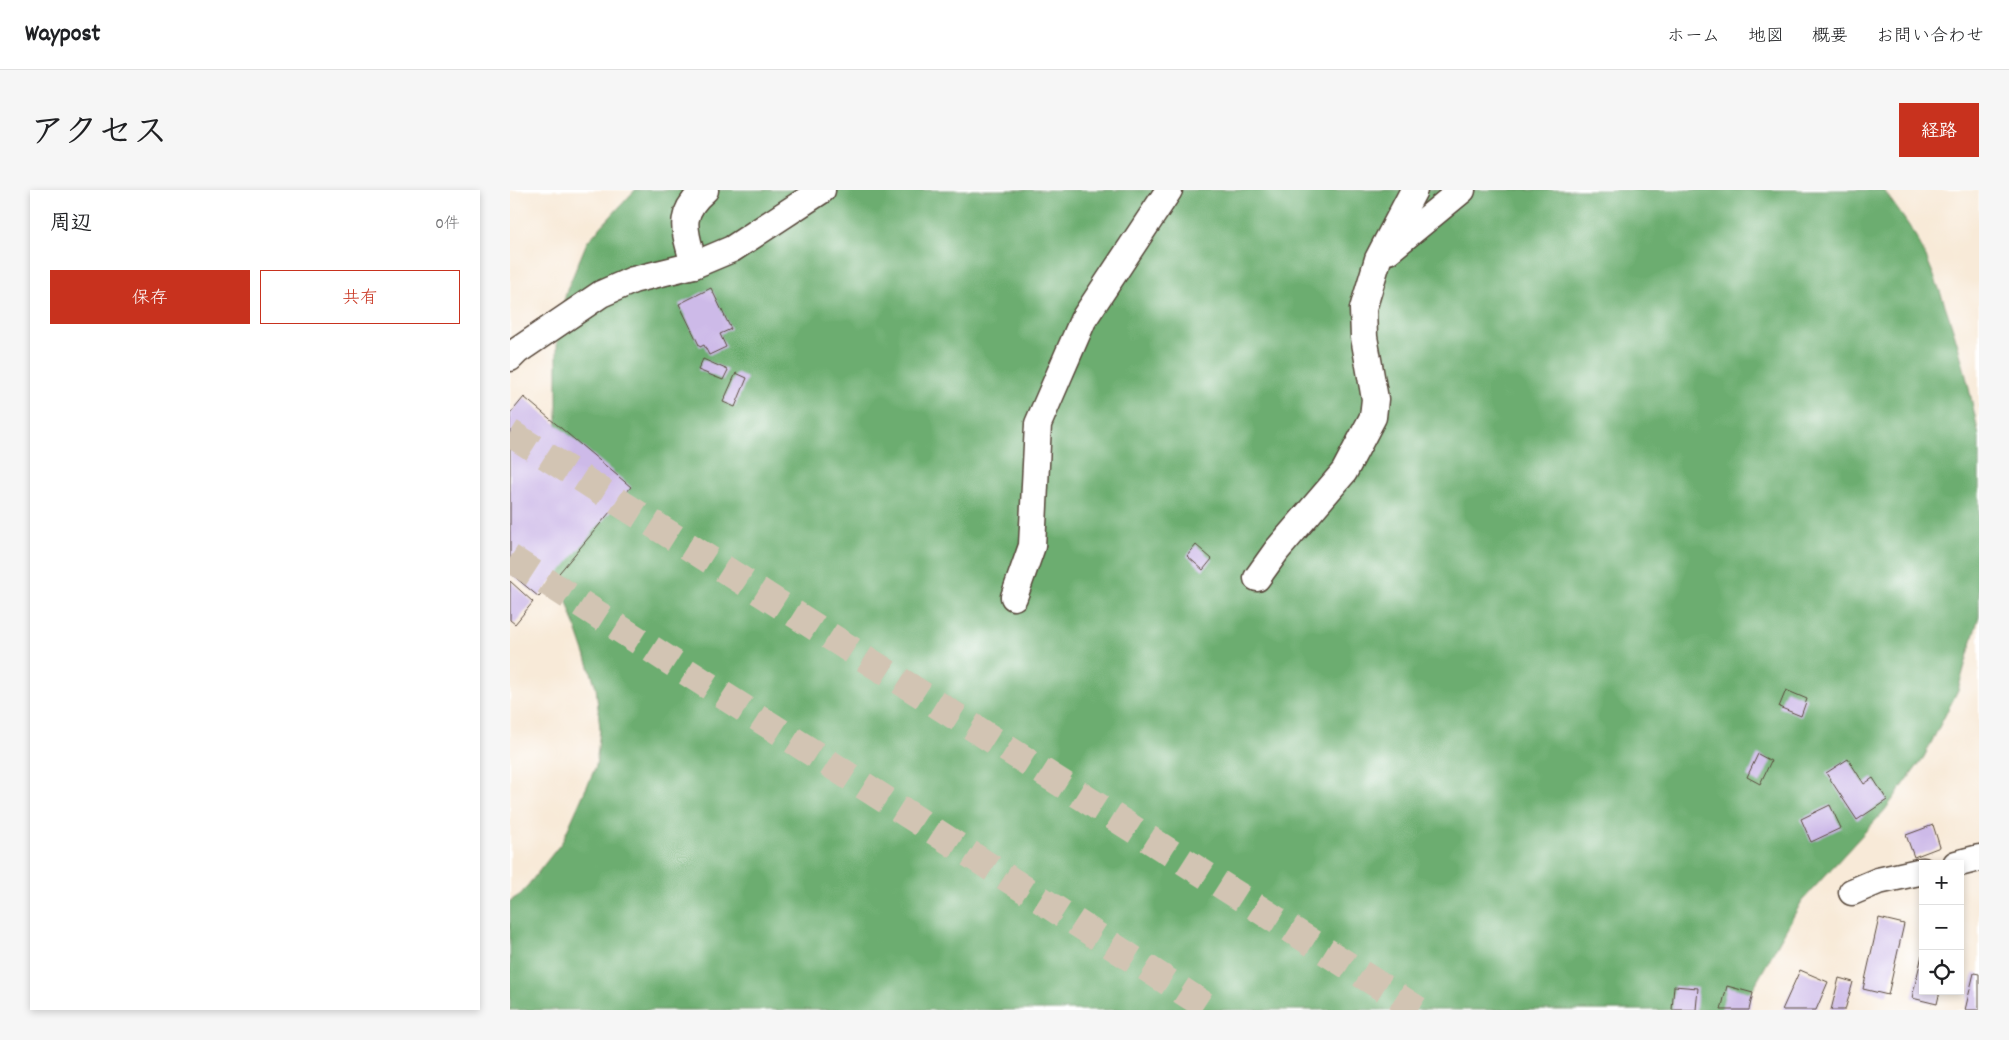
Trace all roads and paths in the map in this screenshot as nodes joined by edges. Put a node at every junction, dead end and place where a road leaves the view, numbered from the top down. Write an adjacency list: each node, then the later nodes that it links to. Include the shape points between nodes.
1 (704, 190): 7 (street, via 692,201 684,224)
2 (822, 190): 7 (street, via 732,249)
3 (1169, 190): 10 (street, via 1083,320 1038,424 1032,546)
4 (1414, 190): 6 (street)
5 (1462, 190): 6 (street)
6 (1378, 260): 9 (street, via 1363,309 1364,338 1375,399 1373,417 1344,472 1276,550)
7 (694, 265): 8 (street, via 633,280 602,294)
8 (510, 358)
9 (1257, 578)
10 (1014, 597)
11 (1979, 858): 12 (street)
12 (1964, 862)
13 (1919, 872): 14 (street, via 1878,881)
14 (1852, 892)

